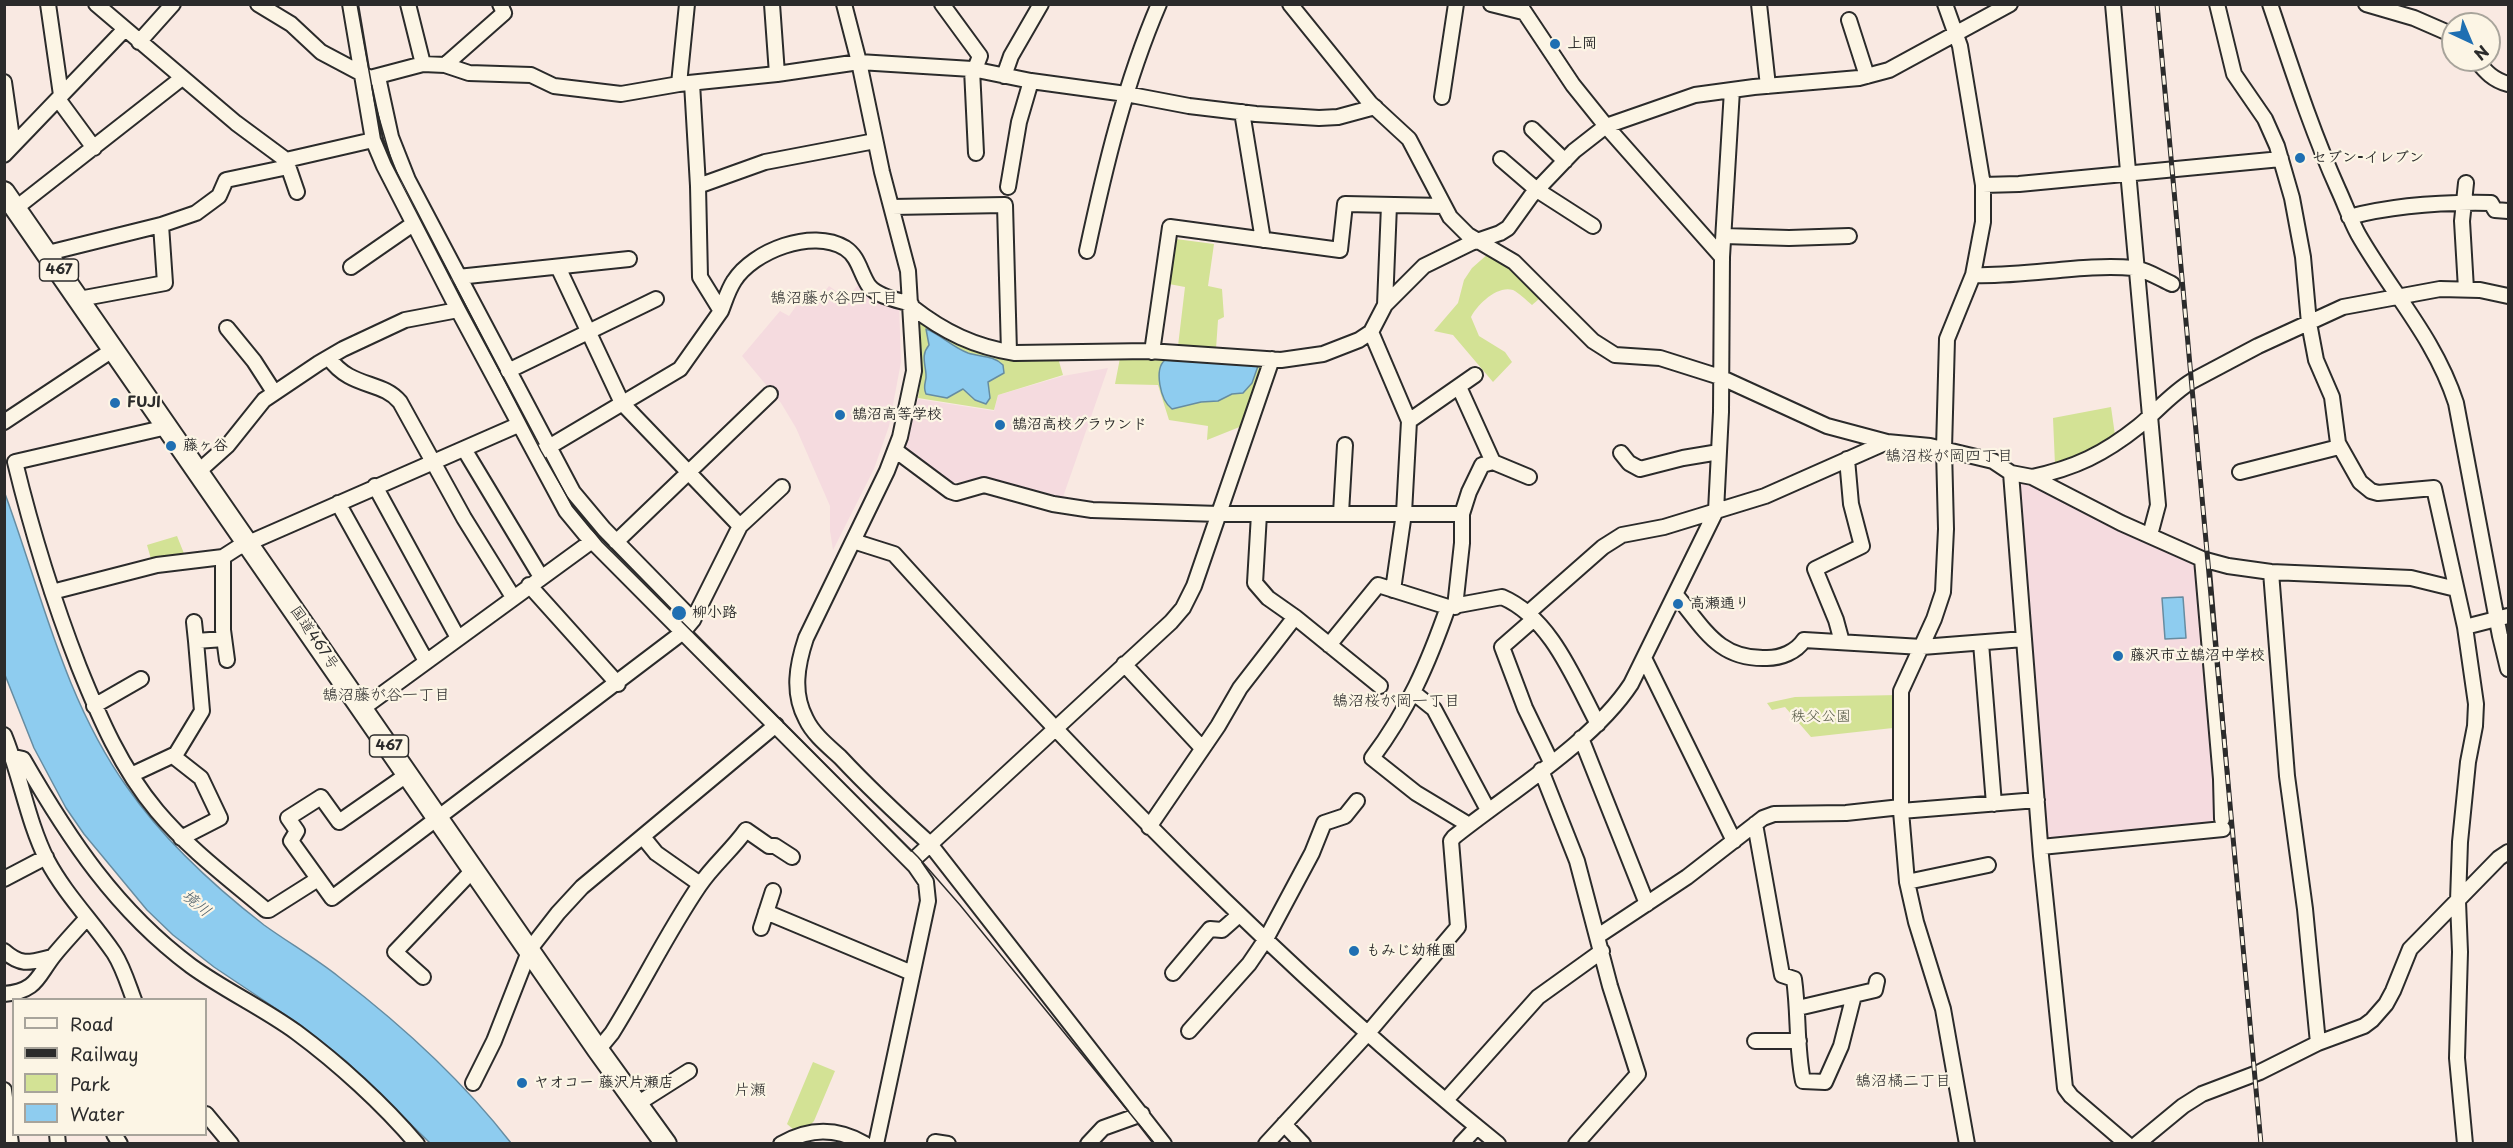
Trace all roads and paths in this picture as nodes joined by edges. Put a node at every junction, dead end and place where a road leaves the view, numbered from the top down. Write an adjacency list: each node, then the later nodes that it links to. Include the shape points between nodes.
1 (48, 4): 49 (street)
2 (173, 4): 30 (street)
3 (258, 4): 36 (street, via 291,24 321,52)
4 (350, 4): 36 (street)
5 (408, 4): 32 (street)
6 (500, 4): 33 (street, via 504,12)
7 (687, 4): 44 (street)
8 (772, 4): 37 (street)
9 (844, 4): 31 (street)
10 (942, 4): 34 (street, via 980,56)
11 (1041, 4): 39 (street)
12 (1159, 4): 48 (street)
13 (1290, 4): 51 (street)
14 (1456, 4): 50 (street)
15 (1491, 4): 24 (street)
16 (1759, 4): 46 (street)
17 (1945, 4): 29 (street)
18 (2010, 4): 29 (street)
19 (2113, 4): 64 (street)
20 (2217, 4): 61 (street, via 2234,74 2265,119)
21 (2270, 4): 78 (street)
22 (2366, 4): 25 (street)
23 (97, 5): 27 (street)
24 (1521, 8): 53 (street)
25 (2395, 9): 28 (street)
26 (1849, 20): 40 (street)
27 (125, 29): 30 (street); 49 (street)
28 (2441, 30)
29 (1955, 34): 40 (street, via 1889,70); 66 (street)
30 (139, 42): 41 (street)
31 (859, 62): 34 (street); 37 (street); 56 (street)
32 (423, 64): 33 (street); 38 (street)
33 (445, 64): 44 (street, via 469,73 531,75 554,86 621,94)
34 (973, 69): 39 (street); 59 (street)
35 (2488, 72): 45 (street, via 2497,81)
36 (361, 73): 38 (street, via 370,78); 55 (street)
37 (777, 74): 44 (street)
38 (378, 76): 94 (street, via 399,159)
39 (1004, 76): 42 (street)
40 (1867, 76): 46 (street)
41 (182, 78): 57 (street); 63 (street)
42 (1031, 81): 48 (street); 68 (street, via 1019,122)
43 (4, 82): 58 (street)
44 (685, 83): 67 (street)
45 (2508, 84)
46 (1768, 86): 47 (street)
47 (1732, 90): 53 (street, via 1695,95); 82 (street)
48 (1126, 94): 52 (street); 86 (street)
49 (59, 97): 57 (street); 58 (street)
50 (1442, 97)
51 (1375, 107): 52 (street, via 1319,118); 74 (street, via 1409,139)
52 (1242, 112): 84 (street)
53 (1606, 126): 62 (street); 88 (street)
54 (1533, 129): 62 (street)
55 (374, 140): 63 (street); 79 (street)
56 (875, 141): 67 (street, via 765,162); 75 (street)
57 (94, 148): 76 (street)
58 (9, 150)
59 (976, 153)
60 (1501, 159): 69 (street)
61 (2281, 159): 64 (street); 105 (street, via 2303,257)
62 (1565, 161): 69 (street)
63 (287, 164): 71 (street); 80 (street, via 226,180 219,196 196,213)
64 (2127, 172): 66 (street); 92 (street)
65 (2466, 183): 72 (street)
66 (1983, 184): 93 (street, via 1983,222)
67 (698, 186): 104 (street, via 700,277)
68 (1008, 187)
69 (1537, 190): 81 (street); 85 (street, via 1508,228)
70 (4, 192): 76 (highway, 国道467号 / 467)
71 (297, 192)
72 (2464, 203): 77 (street, via 2491,203 2495,210); 78 (street, via 2386,208); 96 (street, via 2462,247)
73 (1389, 205): 74 (street); 84 (street, via 1345,204 1340,250); 102 (street)
74 (1444, 206): 85 (street, via 1457,226)
75 (892, 207): 101 (street); 110 (street, via 1005,205)
76 (16, 208): 87 (highway, 国道467号 / 467)
77 (2508, 211)
78 (2349, 217): 98 (street)
79 (413, 224): 90 (street); 103 (street)
80 (161, 225): 87 (street); 99 (street, via 165,283)
81 (1593, 226)
82 (1724, 236): 83 (street); 88 (street)
83 (1849, 237)
84 (1263, 240): 111 (street, via 1170,227)
85 (1479, 241): 102 (street, via 1424,266); 116 (street, via 1514,262 1606,351 1659,358)
86 (1087, 251)
87 (48, 253): 99 (highway, 国道467号 / 467)
88 (1722, 257): 116 (street)
89 (629, 259): 91 (street)
90 (351, 267)
91 (558, 267): 94 (street); 107 (street)
92 (2136, 268): 93 (street); 95 (street); 121 (street)
93 (1973, 275): 131 (street, via 1947,339)
94 (458, 277): 114 (street)
95 (2172, 284)
96 (2466, 289): 97 (street); 98 (street, via 2440,289)
97 (2508, 296)
98 (2400, 297): 105 (street, via 2343,307); 172 (street, via 2449,381)
99 (80, 299): 109 (highway, 国道467号 / 467)
100 (656, 299): 107 (street)
101 (912, 305): 104 (street, via 879,294 845,248 818,240 797,241 754,261 734,280); 110 (street, via 950,334); 132 (street, via 914,371)
102 (1385, 305): 108 (street)
103 (458, 310): 112 (street, via 405,320); 124 (street)
104 (721, 311): 120 (street, via 680,369)
105 (2309, 322): 121 (street, via 2192,381); 129 (street, via 2316,360 2332,397)
106 (226, 328): 118 (street, via 254,360)
107 (589, 332): 114 (street); 120 (street)
108 (1371, 332): 113 (street, via 1323,354); 122 (street)
109 (114, 349): 123 (street); 125 (highway, 国道467号 / 467)
110 (1009, 352): 111 (street)
111 (1152, 352): 113 (street)
112 (329, 358): 118 (street); 137 (street, via 350,378 395,396)
113 (1272, 359): 151 (street)
114 (508, 371): 128 (street)
115 (1475, 375): 117 (street)
116 (1720, 377): 126 (street, via 1827,426); 133 (street)
117 (1460, 387): 122 (street); 138 (street)
118 (274, 392): 139 (street)
119 (770, 394): 141 (street)
120 (622, 403): 128 (street); 141 (street)
121 (2151, 415): 144 (street, via 2080,464); 155 (street, via 2158,505)
122 (1409, 421): 150 (street)
123 (4, 423)
124 (518, 425): 130 (street); 135 (street)
125 (167, 427): 139 (highway, 国道467号 / 467); 166 (street, via 15,462 33,538)
126 (1887, 442): 131 (street); 136 (street)
127 (1345, 446): 149 (street)
128 (548, 447): 135 (street); 158 (street, via 578,500)
129 (2339, 447): 140 (street); 164 (street, via 2360,482 2371,491 2434,488)
130 (464, 448): 137 (street); 163 (street)
131 (1944, 449): 142 (street, via 1993,461); 184 (street, via 1943,592)
132 (895, 450): 151 (street, via 956,493 984,485 1092,510); 157 (street)
133 (1719, 452): 134 (street, via 1640,469); 148 (street)
134 (1621, 453)
135 (535, 455): 156 (street, via 566,510)
136 (1846, 459): 148 (street, via 1790,486); 181 (street, via 1851,504 1862,546 1815,569)
137 (432, 462): 145 (street); 168 (street)
138 (1493, 462): 143 (street); 153 (street, via 1482,465)
139 (199, 471): 159 (highway, 国道467号 / 467)
140 (2240, 472)
141 (688, 473): 154 (street); 158 (street)
142 (2011, 473): 144 (street); 179 (street)
143 (1529, 477)
144 (2032, 477): 155 (street)
145 (375, 486): 147 (street); 177 (street)
146 (782, 487): 154 (street)
147 (338, 503): 159 (street); 187 (street)
148 (1716, 511): 167 (street); 170 (street, via 1613,539)
149 (1341, 513): 150 (street); 152 (street)
150 (1404, 513): 153 (street); 165 (street)
151 (1219, 514): 152 (street); 188 (street, via 1183,608)
152 (1259, 514): 171 (street, via 1255,583)
153 (1462, 514): 169 (street, via 1462,543)
154 (740, 526): 173 (street)
155 (2150, 535): 161 (street)
156 (592, 541): 163 (street); 176 (street)
157 (853, 541): 198 (street, via 894,554); 219 (street, via 806,638 799,659 798,693 811,729)
158 (616, 542): 173 (street)
159 (249, 543): 160 (street); 195 (highway, 国道467号 / 467)
160 (223, 557): 166 (street, via 157,565); 178 (street)
161 (2202, 559): 162 (street); 220 (street, via 2222,824)
162 (2271, 572): 164 (street, via 2411,578); 256 (street, via 2287,776)
163 (535, 581): 168 (street); 191 (street)
164 (2456, 589): 175 (street)
165 (1393, 590): 169 (street); 183 (street, via 1378,585)
166 (52, 592): 194 (street)
167 (1676, 595): 181 (street, via 1709,637 1742,657 1774,658 1797,649 1804,640); 185 (street)
168 (513, 597): 177 (street)
169 (1451, 607): 170 (street, via 1502,597); 193 (street)
170 (1531, 616): 196 (street, via 1551,639); 204 (street, via 1502,647)
171 (1294, 617): 183 (street); 201 (street, via 1240,688)
172 (2503, 618): 175 (street); 189 (street)
173 (693, 620): 176 (street)
174 (194, 622): 180 (street)
175 (2465, 627): 232 (street, via 2476,704 2460,842)
176 (683, 632): 191 (street); 197 (street)
177 (458, 638): 187 (street)
178 (224, 639): 180 (street); 186 (street)
179 (2024, 639): 182 (street); 207 (street)
180 (196, 641): 202 (street, via 202,711)
181 (1842, 642): 184 (street)
182 (1981, 643): 184 (street); 209 (street)
183 (1329, 645): 192 (street)
184 (1922, 647): 210 (street, via 1901,692)
185 (1644, 658): 196 (street, via 1620,702); 218 (street)
186 (227, 660)
187 (426, 661): 195 (street)
188 (1124, 664): 198 (street); 201 (street)
189 (2508, 669)
190 (141, 680): 194 (street)
191 (618, 684): 212 (street)
192 (1380, 686)
193 (1414, 693): 211 (street, via 1434,709); 214 (street, via 1372,758 1416,793)
194 (94, 706): 206 (street)
195 (363, 708): 205 (highway, 国道467号 / 467)
196 (1598, 724): 200 (street)
197 (776, 725): 216 (street); 224 (street)
198 (1055, 728): 215 (street); 219 (street)
199 (4, 735): 203 (street)
200 (1581, 738): 204 (street); 233 (street)
201 (1202, 748): 215 (street)
202 (173, 756): 206 (street); 217 (street, via 201,778 220,818)
203 (15, 758): 222 (street, via 29,817); 269 (street, via 23,759 71,839 137,920 192,967 295,1032)
204 (1546, 766): 211 (street); 238 (street)
205 (408, 774): 212 (highway, 国道467号 / 467); 228 (street, via 339,822 321,797 288,818 297,831 291,841)
206 (131, 775): 217 (street)
207 (2037, 800): 209 (street); 220 (street)
208 (1357, 801): 239 (street, via 1345,816 1324,823)
209 (1994, 804): 210 (street)
210 (1901, 809): 213 (street, via 1774,814); 229 (street)
211 (1488, 810): 214 (street)
212 (439, 819): 226 (highway, 国道467号 / 467); 228 (street, via 332,898)
213 (1755, 824): 218 (street); 251 (street, via 1782,975 1794,979)
214 (1469, 825): 253 (street, via 1451,841 1458,927)
215 (1149, 827): 235 (street)
216 (643, 837): 230 (street, via 656,853); 240 (street, via 577,893)
217 (181, 838): 228 (street, via 269,910)
218 (1734, 842): 233 (street)
219 (930, 844): 224 (street); 263 (street)
220 (2041, 847): 284 (street, via 2065,1088)
221 (2508, 852): 232 (street)
222 (46, 857): 227 (street); 236 (street)
223 (792, 857): 230 (street, via 746,830)
224 (911, 862): 245 (street, via 928,890)
225 (1988, 865): 229 (street)
226 (474, 869): 240 (highway, 国道467号 / 467); 246 (street, via 395,952)
227 (4, 879)
228 (318, 879)
229 (1907, 882): 283 (street, via 1914,925 1943,1009)
230 (700, 884): 257 (street, via 612,1033)
231 (773, 891): 234 (street)
232 (2458, 902): 256 (street, via 2410,949 2393,991 2378,1015 2364,1026); 286 (street, via 2457,1058)
233 (1647, 904): 238 (street)
234 (766, 912): 237 (street); 245 (street)
235 (1239, 915): 239 (street); 244 (street, via 1222,930 1210,929)
236 (87, 918): 243 (street); 250 (street, via 115,955)
237 (761, 928)
238 (1598, 936): 242 (street)
239 (1266, 939): 252 (street, via 1249,964); 253 (street)
240 (530, 949): 257 (highway, 国道467号 / 467); 259 (street)
241 (4, 951): 243 (street, via 15,961 29,963)
242 (1602, 951): 261 (street, via 1538,997); 282 (street, via 1638,1074)
243 (52, 957): 248 (street, via 34,983)
244 (1173, 973)
245 (912, 974): 273 (street)
246 (423, 977)
247 (1877, 981): 249 (street, via 1875,990)
248 (4, 994)
249 (1854, 995): 251 (street); 255 (street, via 1841,1046 1825,1082 1803,1081)
250 (134, 998)
251 (1798, 1008): 255 (street)
252 (1189, 1031)
253 (1368, 1033): 261 (street); 265 (street)
254 (1755, 1041): 255 (street)
255 (1799, 1041)
256 (2318, 1043): 285 (street, via 2280,1064 2202,1094)
257 (598, 1050): 262 (highway, 国道467号 / 467)
258 (689, 1071): 262 (street)
259 (473, 1083)
260 (4, 1090): 267 (street)
261 (1446, 1100): 266 (street)
262 (638, 1104): 270 (highway, 国道467号 / 467)
263 (1142, 1114): 276 (street, via 1103,1128); 277 (street)
264 (207, 1115): 268 (street)
265 (1284, 1124): 278 (street); 279 (street)
266 (1477, 1127): 280 (street); 281 (street)
267 (11, 1143)
268 (231, 1143)
269 (417, 1143)
270 (666, 1143)
271 (781, 1143): 272 (street, via 825,1130)
272 (865, 1143)
273 (876, 1143)
274 (935, 1143): 275 (street)
275 (948, 1143)
276 (1088, 1143)
277 (1164, 1143)
278 (1266, 1143)
279 (1303, 1143)
280 (1461, 1143)
281 (1498, 1143)
282 (1577, 1143)
283 (1967, 1143)
284 (2127, 1143)
285 (2137, 1143)
286 (2464, 1143)

